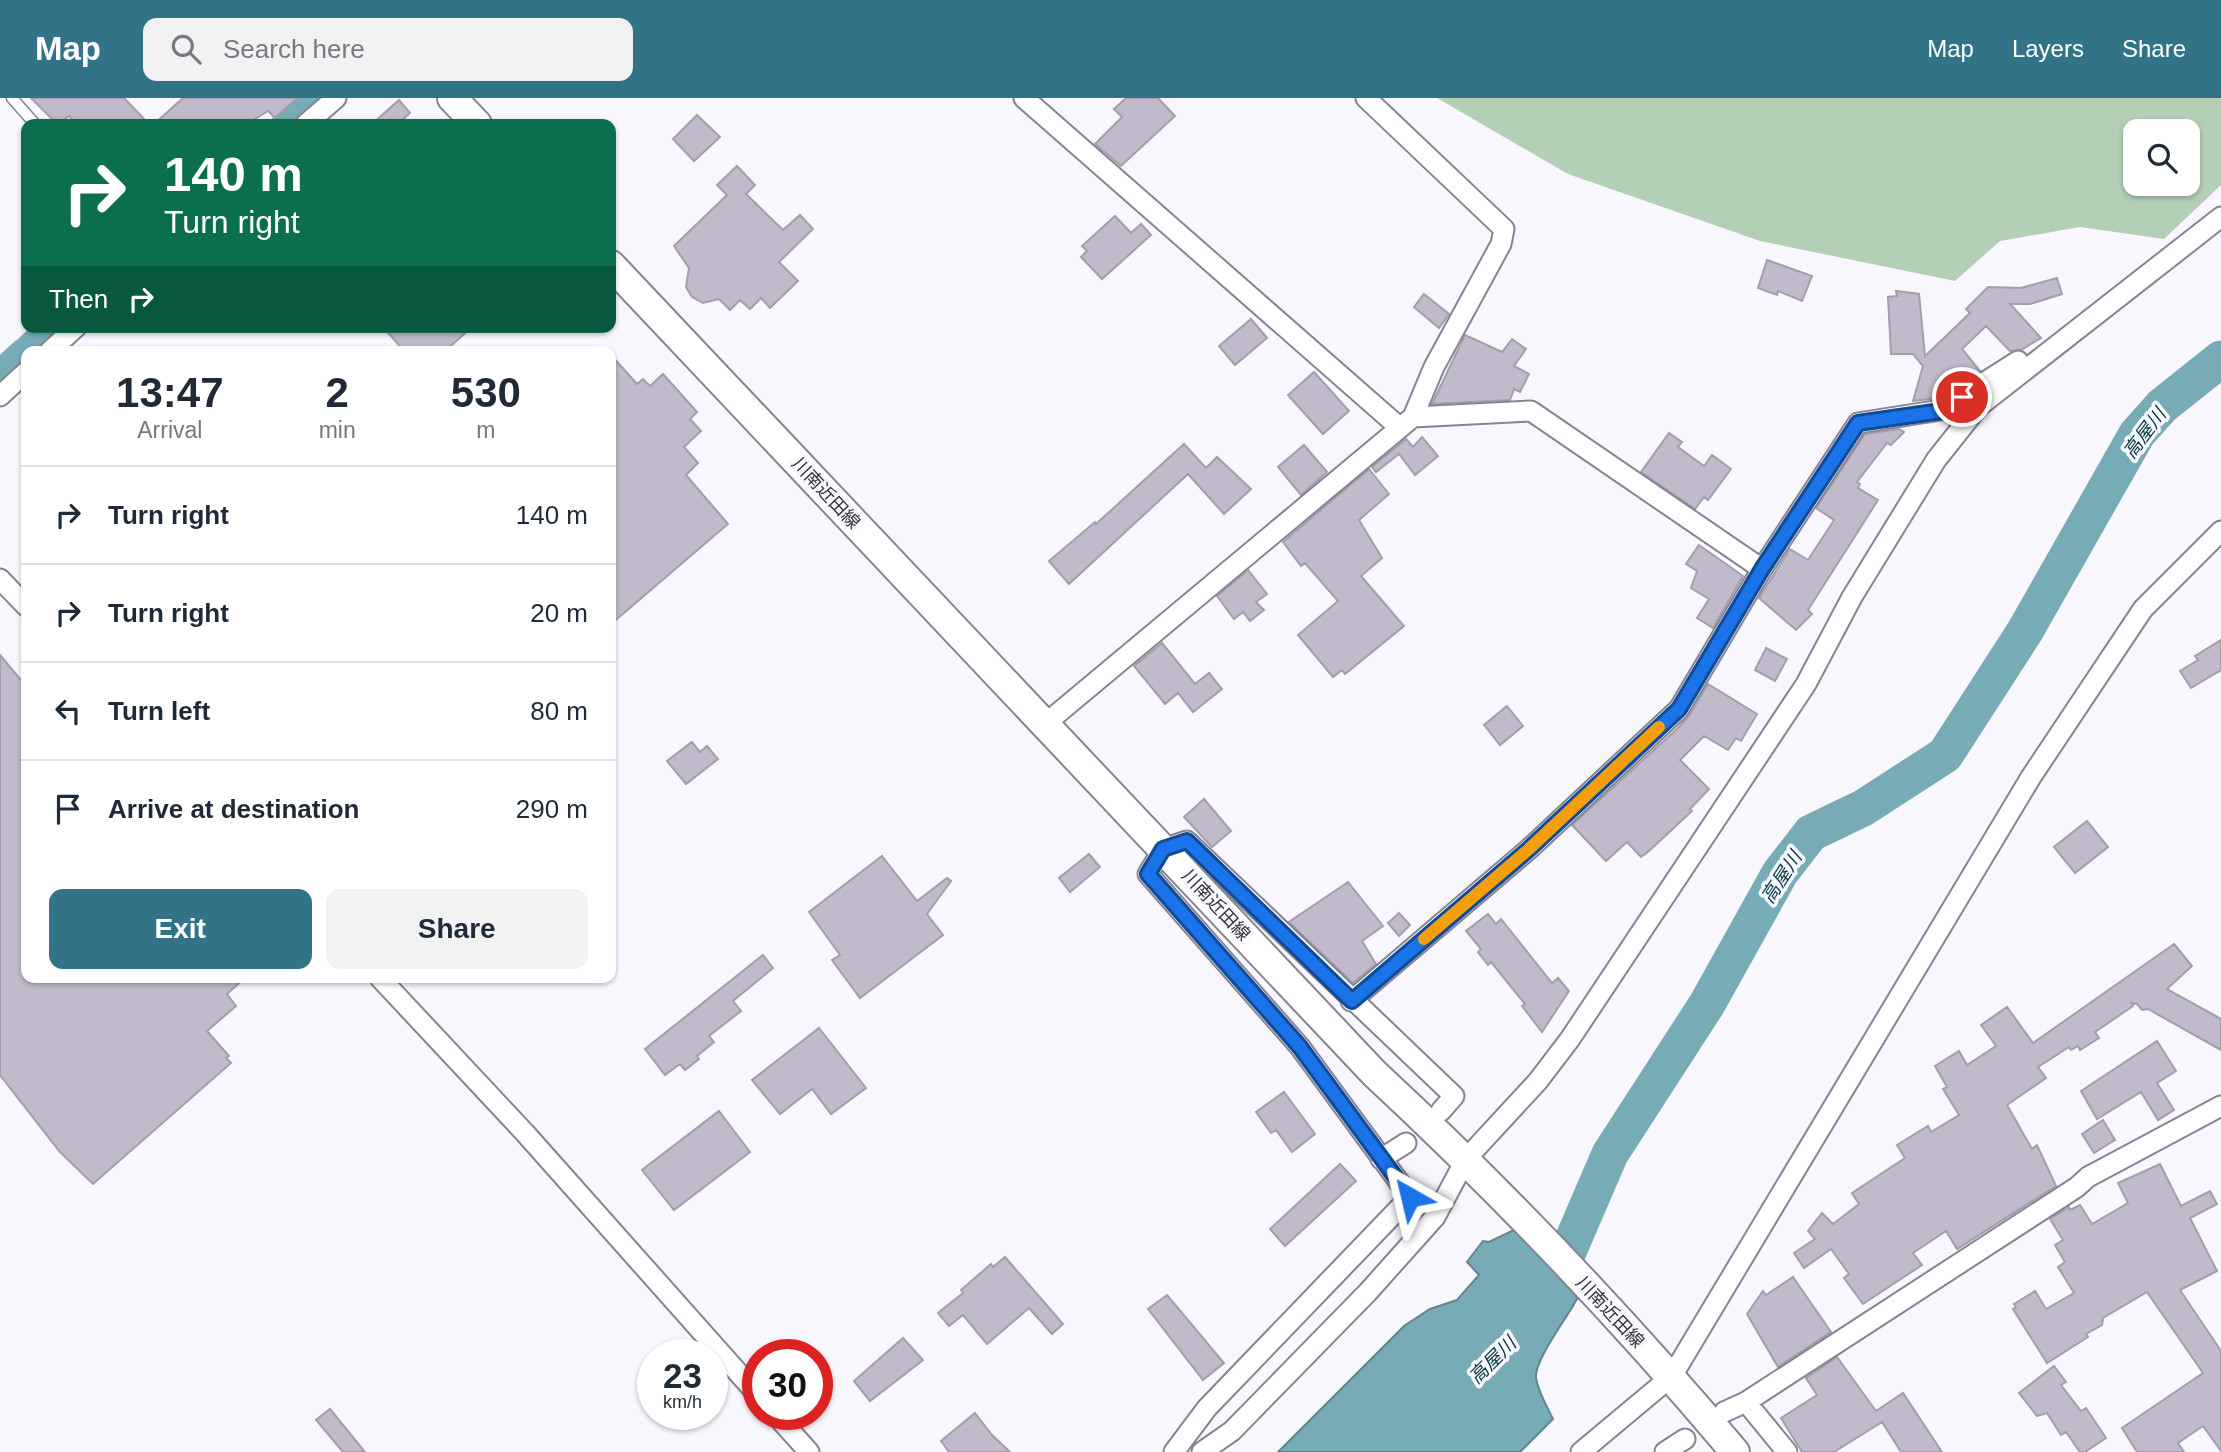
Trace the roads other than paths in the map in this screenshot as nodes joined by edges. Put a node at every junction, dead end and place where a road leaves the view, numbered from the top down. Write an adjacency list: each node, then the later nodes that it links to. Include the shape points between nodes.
1 (12, 98): 6 (lane)
2 (336, 98): 7 (street)
3 (452, 98): 8 (main road)
4 (1024, 98): 16 (street)
5 (1366, 98): 16 (street, via 1504,229 1501,244)
6 (31, 119)
7 (312, 119)
8 (472, 119)
9 (2221, 217): 13 (street)
10 (616, 270): 21 (main road, 川南近田線)
11 (70, 333): 12 (street)
12 (55, 346)
13 (2032, 363): 18 (street, via 2025,356 1941,411 1858,423); 29 (street, via 1978,407 1936,460 1852,597 1806,684 1570,1039)
14 (21, 377): 15 (street)
15 (0, 396)
16 (1406, 422): 18 (street, via 1531,411); 21 (street)
17 (2221, 531): 30 (street, via 2143,610 2031,776)
18 (1762, 569): 24 (street, via 1679,709 1529,849)
19 (0, 579): 20 (street)
20 (21, 601)
21 (1045, 724): 22 (main road, 川南近田線)
22 (1163, 849): 24 (street, via 1187,841); 28 (street, via 1148,874 1300,1047); 29 (main road, 川南近田線, via 1374,1073)
23 (385, 983): 31 (street)
24 (1352, 1001): 26 (street, via 1454,1096)
25 (2221, 1106): 32 (street, via 2088,1177)
26 (1441, 1111)
27 (1406, 1143): 28 (street)
28 (1381, 1159): 37 (street, via 1410,1197 1207,1408)
29 (1474, 1168): 30 (main road, 川南近田線); 38 (street, via 1385,1273 1232,1431)
30 (1663, 1367): 39 (street); 41 (main road, 川南近田線)
31 (742, 1377)
32 (1746, 1402): 33 (street); 42 (street)
33 (1724, 1412)
34 (789, 1430): 36 (street)
35 (1685, 1439): 40 (street)
36 (809, 1452)
37 (1174, 1452)
38 (1202, 1452)
39 (1581, 1452)
40 (1666, 1452)
41 (1735, 1452)
42 (1787, 1452)

